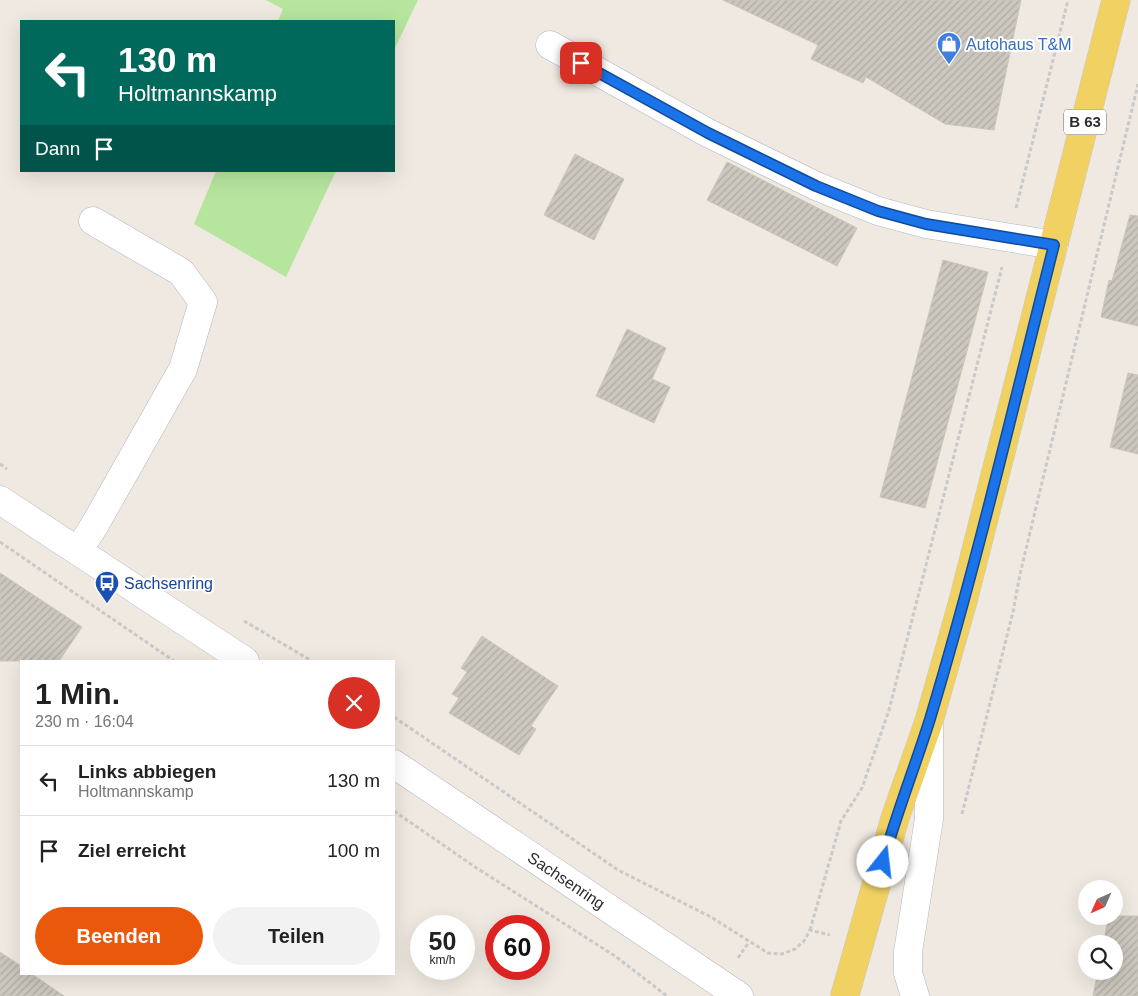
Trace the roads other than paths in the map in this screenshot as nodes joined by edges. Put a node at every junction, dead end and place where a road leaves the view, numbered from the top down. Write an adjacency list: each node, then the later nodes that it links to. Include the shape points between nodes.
1 (1116, 0): 4 (main road, B 63)
2 (550, 45): 4 (street, via 708,133 816,186 878,211 916,221)
3 (93, 221): 6 (street, via 181,272 203,302 183,369)
4 (1054, 245): 8 (main road, B 63)
5 (0, 500): 6 (street)
6 (78, 551): 7 (street)
7 (243, 660)
8 (929, 720): 12 (main road, B 63, via 895,818); 13 (street, via 929,820 908,952 908,973)
9 (395, 765): 10 (street, Sachsenring)
10 (740, 996)
11 (826, 996): 12 (main road)
12 (847, 996)
13 (915, 996)

